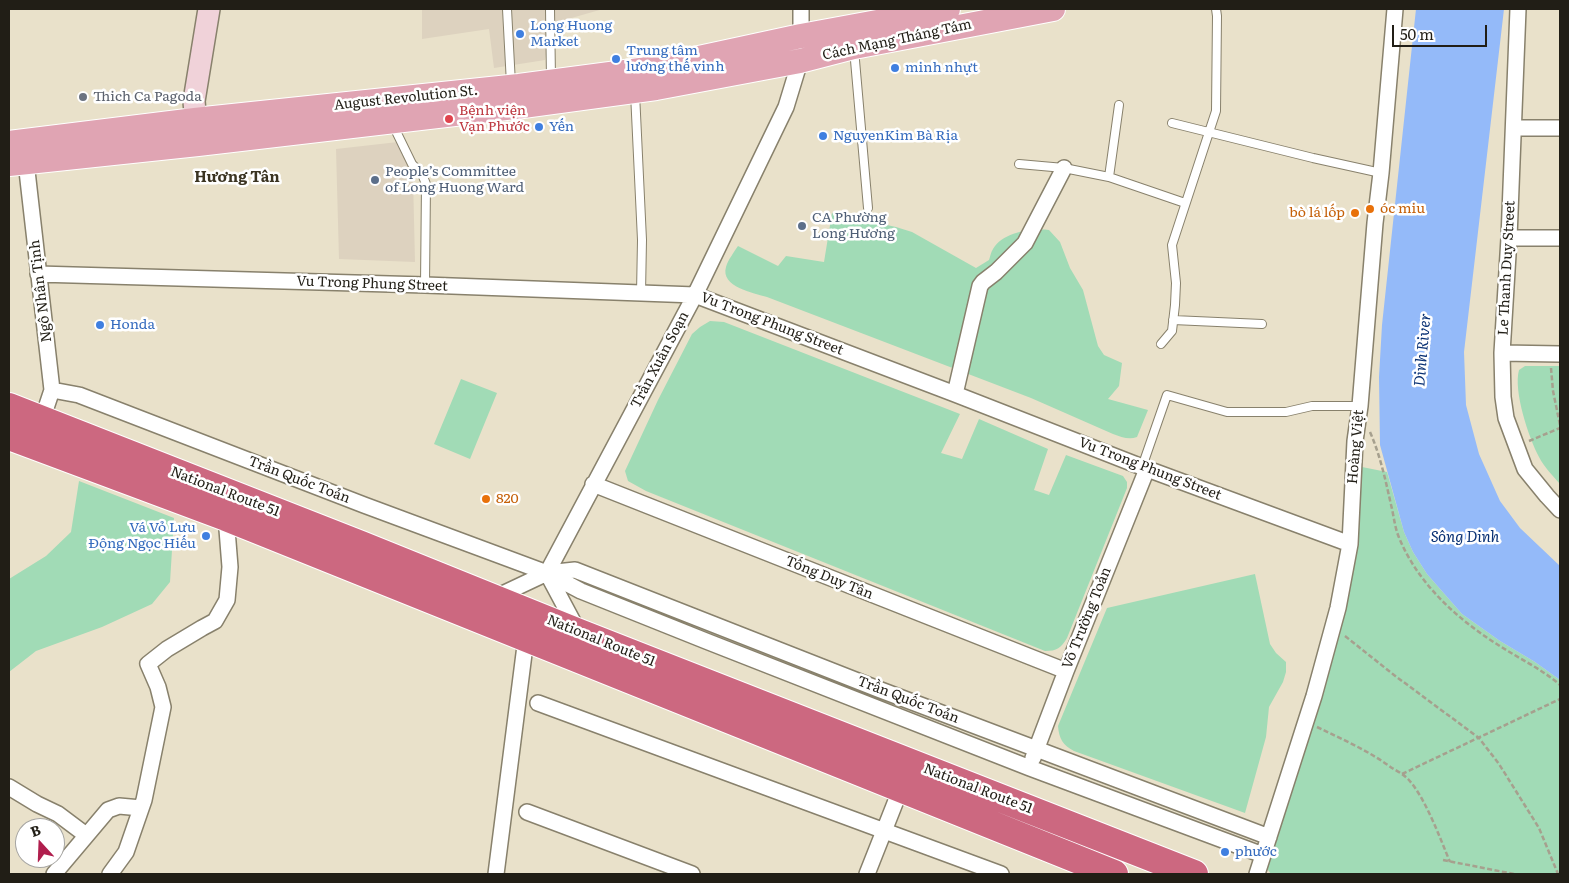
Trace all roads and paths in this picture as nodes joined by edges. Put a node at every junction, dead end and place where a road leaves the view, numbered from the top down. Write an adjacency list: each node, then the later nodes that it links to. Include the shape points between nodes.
1 (209, 9): 17 (street, via 194,101)
2 (506, 9): 14 (lane)
3 (550, 9): 13 (lane)
4 (801, 9): 10 (street)
5 (948, 9): 10 (main road, Cách Mạng Tháng Tám)
6 (1053, 9): 11 (main road, Cách Mạng Tháng Tám)
7 (1216, 9): 22 (lane, via 1216,111)
8 (1395, 9): 28 (street, Hoàng Việt)
9 (1518, 9): 20 (street, Le Thanh Duy Street)
10 (801, 36): 12 (main road); 13 (main road, August Revolution St., via 648,69)
11 (854, 47): 12 (main road, Cách Mạng Tháng Tám); 31 (lane)
12 (800, 61): 15 (main road, August Revolution St.); 37 (street, Trần Xuân Soạn, via 786,107)
13 (551, 81): 14 (main road, August Revolution St.)
14 (511, 86): 17 (main road, August Revolution St.)
15 (635, 90): 18 (main road, August Revolution St.); 36 (lane, via 642,230)
16 (1119, 104): 29 (lane)
17 (195, 120): 23 (main road, August Revolution St.); 24 (street)
18 (390, 121): 24 (main road, August Revolution St.); 35 (lane, via 426,184)
19 (1172, 123): 22 (lane)
20 (1514, 128): 21 (street); 32 (street, Le Thanh Duy Street)
21 (1560, 128)
22 (1209, 132): 28 (lane); 30 (lane)
23 (9, 143)
24 (198, 144): 25 (main road, August Revolution St.)
25 (17, 163): 34 (street, Ngô Nhân Tịnh)
26 (1019, 164): 27 (lane)
27 (1064, 168): 29 (lane); 44 (street, via 1025,243 980,286)
28 (1381, 173): 45 (street, Hoàng Việt)
29 (1110, 177): 30 (lane)
30 (1185, 203): 38 (lane, via 1172,244 1176,283)
31 (868, 208)
32 (1509, 238): 33 (street); 41 (street, Le Thanh Duy Street)
33 (1560, 238)
34 (38, 274): 35 (street, Vu Trong Phung Street); 43 (street, Ngô Nhân Tịnh)
35 (424, 285): 36 (street, Vu Trong Phung Street)
36 (641, 293): 37 (street, Vu Trong Phung Street)
37 (696, 295): 44 (street, Vu Trong Phung Street); 53 (street, Trần Xuân Soạn)
38 (1173, 320): 39 (lane); 40 (lane, via 1172,330)
39 (1262, 324)
40 (1160, 344)
41 (1502, 352): 42 (street); 51 (street, Le Thanh Duy Street, via 1506,418)
42 (1555, 354): 48 (path, via 1553,391)
43 (52, 390): 47 (street, Ngô Nhân Tịnh); 57 (street, Trần Quốc Toản, via 79,395)
44 (955, 394): 52 (street, Vu Trong Phung Street)
45 (1360, 406): 52 (lane, via 1312,406 1286,412 1227,412 1167,395); 56 (street, Hoàng Việt)
46 (9, 407): 47 (highway, National Route 51)
47 (42, 420): 58 (highway, National Route 51)
48 (1560, 427): 51 (path)
49 (1370, 432): 65 (path, via 1398,534 1429,586 1449,609 1473,628)
50 (9, 436): 55 (highway, National Route 51)
51 (1516, 446): 54 (street, Le Thanh Duy Street, via 1525,469)
52 (1145, 468): 56 (street, Vu Trong Phung Street); 64 (street, Võ Trường Toản)
53 (593, 484): 57 (street, Trần Xuân Soạn); 64 (street, Tống Duy Tân)
54 (1560, 510)
55 (226, 517): 62 (highway, National Route 51); 77 (street, via 230,567 227,600 215,621 148,664 163,707)
56 (1350, 544): 81 (street, Hoàng Việt, via 1338,608 1314,696)
57 (546, 572): 58 (street); 59 (street, Trần Quốc Toản, via 575,570); 60 (street); 63 (street, Trần Quốc Toản, via 581,591)
58 (494, 598): 60 (highway, National Route 51)
59 (712, 624): 63 (street); 66 (street, Trần Quốc Toản)
60 (579, 633): 92 (highway, National Route 51)
61 (1341, 633): 71 (path)
62 (526, 638): 76 (highway, National Route 51); 87 (street)
63 (706, 641): 69 (street, Trần Quốc Toản)
64 (1066, 671): 72 (street, Võ Trường Toản)
65 (1560, 685)
66 (878, 689): 69 (street); 72 (street, Trần Quốc Toản)
67 (1560, 699): 71 (path)
68 (538, 703): 79 (street)
69 (873, 707): 73 (street, Trần Quốc Toản)
70 (1314, 726): 74 (path, via 1355,745)
71 (1479, 738): 74 (path); 95 (path, via 1539,828)
72 (1037, 749): 73 (street, Võ Trường Toản); 81 (street, Trần Quốc Toản)
73 (1030, 768): 82 (street, Trần Quốc Toản)
74 (1402, 774): 84 (path, via 1418,794)
75 (9, 787): 80 (street, via 58,814)
76 (901, 788): 79 (street); 91 (highway, National Route 51)
77 (141, 808): 80 (street, via 119,806 108,810); 86 (street, via 126,852)
78 (527, 812): 88 (street)
79 (884, 830): 89 (street); 90 (street)
80 (86, 835): 85 (street)
81 (1269, 837): 82 (street, Hoàng Việt)
82 (1263, 855): 93 (street, Hoàng Việt)
83 (1443, 860): 84 (path)
84 (1450, 862): 94 (path)
85 (54, 874)
86 (110, 874)
87 (496, 874)
88 (692, 874)
89 (867, 874)
90 (1001, 874)
91 (1114, 874)
92 (1194, 874)
93 (1257, 874)
94 (1514, 874)
95 (1558, 874)

